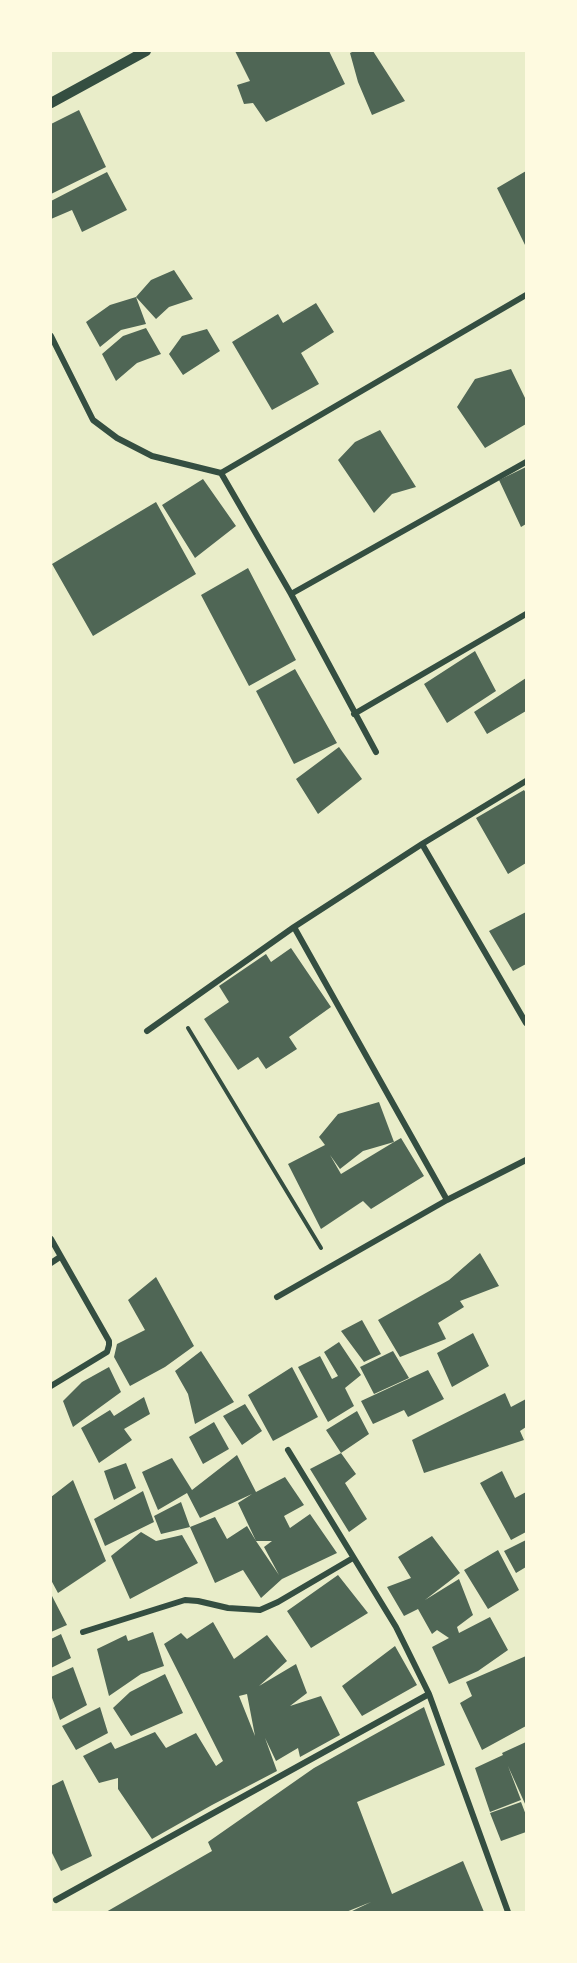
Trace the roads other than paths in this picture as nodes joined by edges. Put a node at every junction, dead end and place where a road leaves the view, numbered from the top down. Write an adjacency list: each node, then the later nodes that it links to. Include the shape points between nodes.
1 (147, 51): 2 (street)
2 (51, 103)
3 (526, 295): 6 (street)
4 (51, 336): 6 (street, via 93,420 152,456)
5 (526, 462): 7 (street)
6 (221, 473): 7 (street)
7 (291, 594): 9 (street)
8 (526, 614): 9 (street)
9 (354, 714): 10 (street)
10 (376, 752)
11 (526, 781): 12 (street)
12 (422, 844): 13 (street); 14 (street)
13 (294, 927): 15 (street); 17 (street)
14 (526, 1023)
15 (147, 1031)
16 (526, 1160): 17 (street)
17 (447, 1200): 21 (street)
18 (51, 1239): 19 (street)
19 (60, 1257): 20 (street); 22 (street, via 109,1345 107,1352)
20 (51, 1263)
21 (277, 1297)
22 (51, 1386)
23 (288, 1450): 24 (street)
24 (353, 1558): 25 (street, via 260,1610 185,1600); 26 (street, via 396,1627)
25 (83, 1632)
26 (429, 1694): 27 (street); 28 (street)
27 (56, 1900)
28 (508, 1912)

